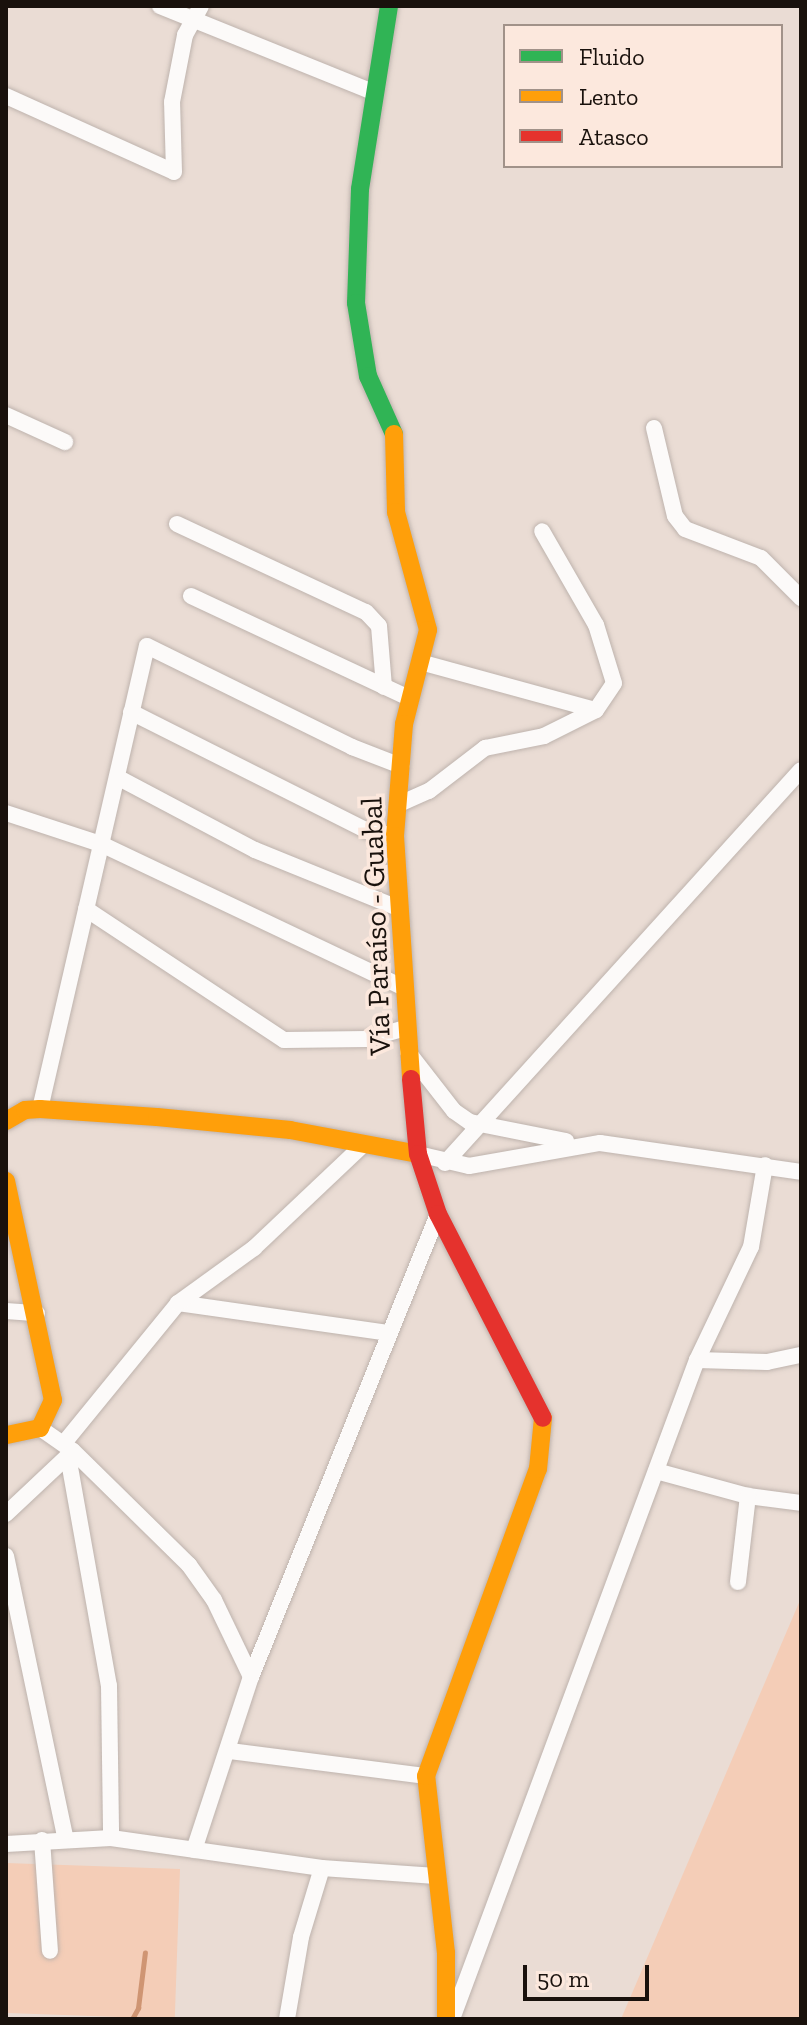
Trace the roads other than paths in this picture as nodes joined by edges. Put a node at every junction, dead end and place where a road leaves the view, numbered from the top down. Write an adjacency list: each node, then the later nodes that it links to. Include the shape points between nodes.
1 (160, 6): 3 (street)
2 (389, 6): 4 (street, Vía Paraíso - Guabal)
3 (187, 11): 4 (street); 5 (street, via 172,102 174,172)
4 (373, 92): 13 (street, Vía Paraíso - Guabal, via 360,189 359,341 394,434 396,512 427,618)
5 (6, 96)
6 (6, 415): 8 (street)
7 (654, 428): 12 (street, via 675,516 685,529 761,558)
8 (65, 442)
9 (177, 524): 14 (street, via 366,612 379,626)
10 (542, 531): 16 (street, via 596,625 614,683)
11 (191, 596): 14 (street)
12 (801, 598)
13 (420, 662): 15 (street, Vía Paraíso - Guabal); 16 (street)
14 (384, 687): 15 (street)
15 (411, 699): 18 (street, Vía Paraíso - Guabal)
16 (596, 710): 21 (street, via 544,736 485,748 429,791)
17 (131, 712): 18 (street, via 147,646); 20 (street); 23 (street, via 368,831)
18 (401, 766): 21 (street, Vía Paraíso - Guabal)
19 (801, 770): 32 (street)
20 (117, 777): 24 (street); 25 (street, via 255,850)
21 (397, 805): 23 (street, Vía Paraíso - Guabal)
22 (6, 813): 24 (street)
23 (395, 836): 25 (street, Vía Paraíso - Guabal)
24 (101, 844): 26 (street); 27 (street)
25 (398, 908): 27 (street, Vía Paraíso - Guabal)
26 (86, 909): 28 (street, via 284,1040 367,1039); 30 (street)
27 (402, 987): 28 (street, Vía Paraíso - Guabal)
28 (405, 1028): 29 (street, Vía Paraíso - Guabal)
29 (407, 1051): 32 (street, via 454,1111); 35 (street, Vía Paraíso - Guabal)
30 (40, 1109): 31 (street, via 25,1110); 34 (street, via 290,1130)
31 (6, 1121)
32 (482, 1127): 33 (street); 36 (street)
33 (580, 1143): 36 (street, via 469,1166); 37 (street)
34 (364, 1144): 35 (street); 41 (street, via 254,1248)
35 (418, 1154): 36 (street); 40 (street, Vía Paraíso - Guabal)
36 (445, 1163)
37 (765, 1165): 38 (street); 46 (street, via 751,1247)
38 (801, 1172)
39 (6, 1181): 43 (street)
40 (438, 1214): 44 (street); 58 (street, Vía Paraíso - Guabal, via 545,1423 538,1469)
41 (178, 1303): 44 (street); 49 (street)
42 (6, 1311): 43 (street)
43 (37, 1313): 47 (street, via 53,1400)
44 (388, 1333): 56 (street)
45 (801, 1355): 46 (street, via 767,1362)
46 (697, 1360): 50 (street)
47 (40, 1428): 48 (street); 49 (street)
48 (6, 1435)
49 (69, 1450): 53 (street); 56 (street, via 203,1583); 60 (street, via 109,1686)
50 (656, 1471): 51 (street); 68 (street)
51 (748, 1496): 52 (street); 55 (street)
52 (801, 1503)
53 (6, 1514)
54 (6, 1556): 59 (street)
55 (738, 1582)
56 (251, 1677): 57 (street)
57 (230, 1751): 58 (street); 63 (street)
58 (426, 1776): 65 (street)
59 (65, 1837): 60 (street); 61 (street)
60 (111, 1838): 63 (street)
61 (42, 1840): 62 (street); 66 (street)
62 (6, 1844)
63 (194, 1850): 64 (street)
64 (322, 1868): 65 (street); 67 (street, via 301,1937)
65 (436, 1876): 68 (street)
66 (50, 1951)
67 (287, 2019)
68 (449, 2019)

